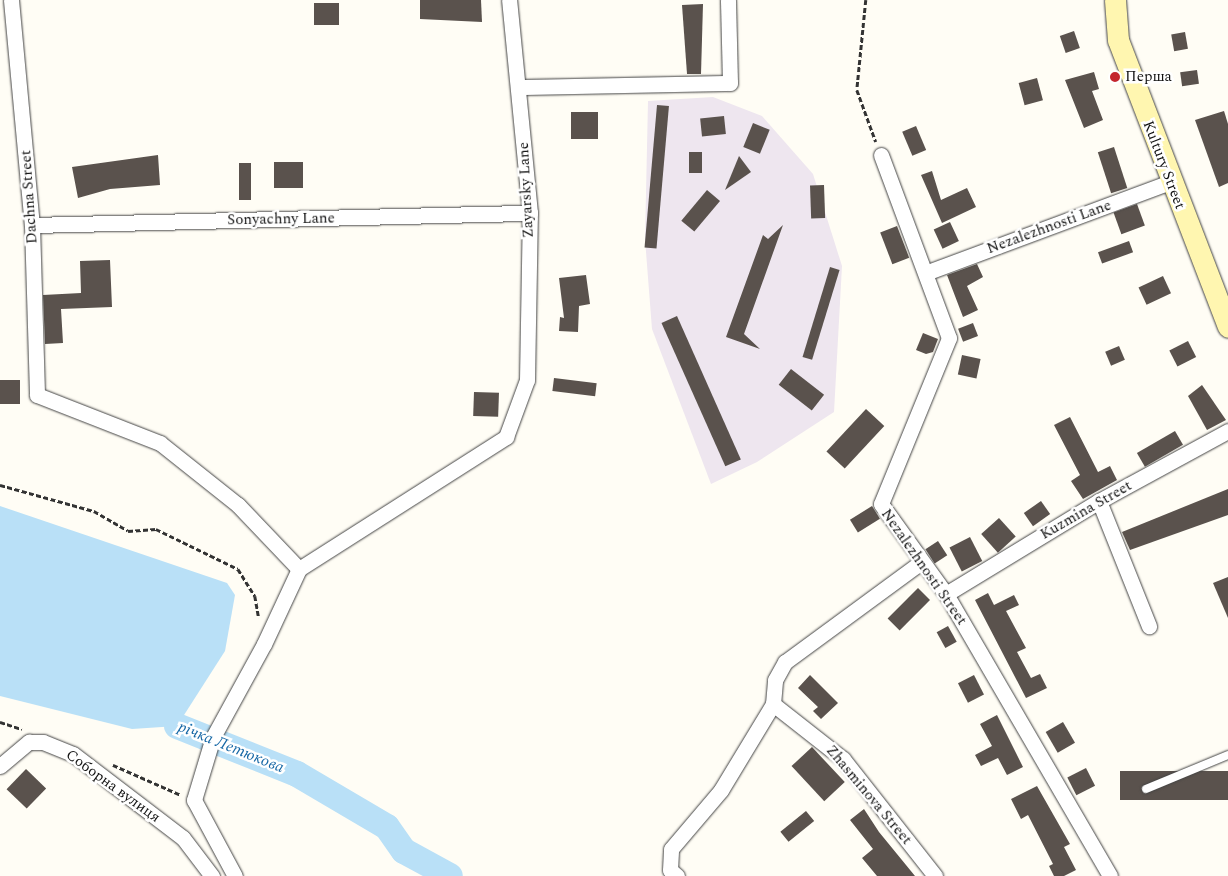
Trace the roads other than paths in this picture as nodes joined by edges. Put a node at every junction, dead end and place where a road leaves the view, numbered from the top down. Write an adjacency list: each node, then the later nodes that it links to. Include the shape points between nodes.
1 (11, 0): 9 (street, Dachna Street)
2 (509, 0): 5 (street, Zayarsky Lane)
3 (728, 0): 5 (street, via 730,83)
4 (1115, 0): 7 (street, Kultury Street, via 1118,40)
5 (519, 87): 8 (street, Zayarsky Lane)
6 (881, 155): 10 (street, Nezalezhnosti Street)
7 (1170, 182): 10 (street, Nezalezhnosti Lane); 11 (street, Kultury Street)
8 (530, 212): 9 (street, Sonyachny Lane); 15 (street, Zayarsky Lane, via 527,380 506,437)
9 (32, 226): 15 (street, Dachna Street, via 36,395 160,443 238,505)
10 (928, 272): 14 (street, Nezalezhnosti Street, via 949,338 881,504)
11 (1228, 326)
12 (1228, 431): 13 (street, Kuzmina Street)
13 (1099, 501): 16 (street, Kuzmina Street); 17 (street)
14 (920, 563): 16 (street, Nezalezhnosti Street); 18 (street, via 785,662 775,680)
15 (299, 569): 24 (street, via 264,644 213,737 194,800)
16 (946, 594): 26 (street, Nezalezhnosti Street)
17 (1149, 626)
18 (773, 704): 22 (street, via 721,790 671,849); 25 (street, Zhasminova Street, via 843,759)
19 (1228, 755): 21 (lane)
20 (0, 766): 23 (street, Соборна вулиця, via 29,742 43,742 73,754 183,838)
21 (1146, 789)
22 (673, 873)
23 (212, 876)
24 (236, 876)
25 (935, 876)
26 (1110, 876)

